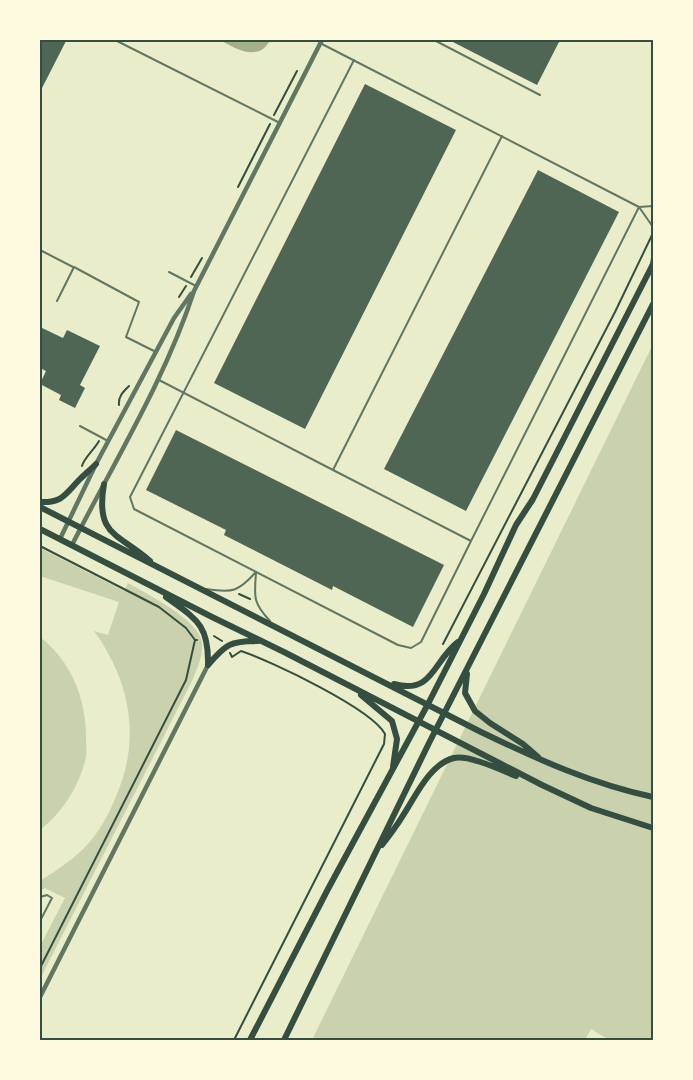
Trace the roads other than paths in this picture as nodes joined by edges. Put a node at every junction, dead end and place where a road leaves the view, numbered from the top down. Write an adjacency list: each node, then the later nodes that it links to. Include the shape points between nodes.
1 (115, 40): 6 (lane)
2 (434, 40): 5 (lane)
3 (321, 41): 4 (lane); 6 (street)
4 (354, 60): 7 (lane); 21 (lane)
5 (540, 95)
6 (280, 123): 16 (street)
7 (502, 136): 9 (lane); 25 (lane)
8 (653, 206): 9 (lane)
9 (639, 207): 10 (lane); 33 (lane)
10 (653, 227)
11 (40, 250): 13 (lane)
12 (653, 253): 14 (lane)
13 (74, 267): 17 (lane); 19 (lane, via 139,302 126,337)
14 (651, 267): 40 (main road, via 533,499 516,525)
15 (168, 272): 16 (lane)
16 (195, 289): 19 (street, via 174,318); 20 (street)
17 (57, 301)
18 (653, 304): 43 (main road)
19 (156, 352): 23 (street)
20 (157, 379): 21 (lane); 26 (street)
21 (184, 393): 25 (lane); 36 (lane, via 130,497 134,508)
22 (80, 426): 23 (lane)
23 (108, 441): 24 (street)
24 (96, 464): 27 (main road, via 67,495 51,502); 29 (street)
25 (334, 470): 33 (lane)
26 (104, 484): 31 (street); 35 (main road, via 101,511 106,526)
27 (40, 502)
28 (40, 507): 29 (main road)
29 (68, 522): 31 (main road); 32 (street)
30 (40, 528): 32 (main road)
31 (81, 528): 34 (street); 35 (main road)
32 (60, 539): 34 (main road)
33 (471, 541): 36 (lane, via 421,642 411,648 398,645)
34 (72, 545): 37 (main road)
35 (157, 567): 38 (main road)
36 (256, 572): 38 (lane, via 243,586 227,592); 39 (lane, via 258,608)
37 (150, 585): 41 (main road); 42 (main road, via 200,625 209,646)
38 (199, 588): 39 (main road)
39 (275, 627): 44 (main road)
40 (461, 639): 44 (main road, via 448,650 423,683 405,687); 46 (main road)
41 (262, 642): 42 (main road, via 236,642 226,646); 45 (main road)
42 (208, 665): 58 (street)
43 (469, 665): 47 (main road); 50 (main road, via 465,693 475,711)
44 (381, 681): 46 (main road)
45 (352, 687): 48 (main road); 51 (main road, via 392,721 397,739)
46 (428, 704): 47 (main road); 48 (main road)
47 (445, 713): 49 (main road); 50 (main road)
48 (419, 722): 49 (main road); 51 (main road)
49 (436, 730): 52 (main road); 55 (main road)
50 (545, 763): 53 (main road)
51 (392, 773): 59 (main road)
52 (542, 786): 54 (main road, via 591,808); 55 (main road, via 464,758 444,762 424,783)
53 (653, 797)
54 (653, 828)
55 (373, 859): 60 (main road)
56 (40, 897): 57 (lane, via 47,895 52,898)
57 (40, 920)
58 (40, 997)
59 (250, 1040)
60 (284, 1040)

